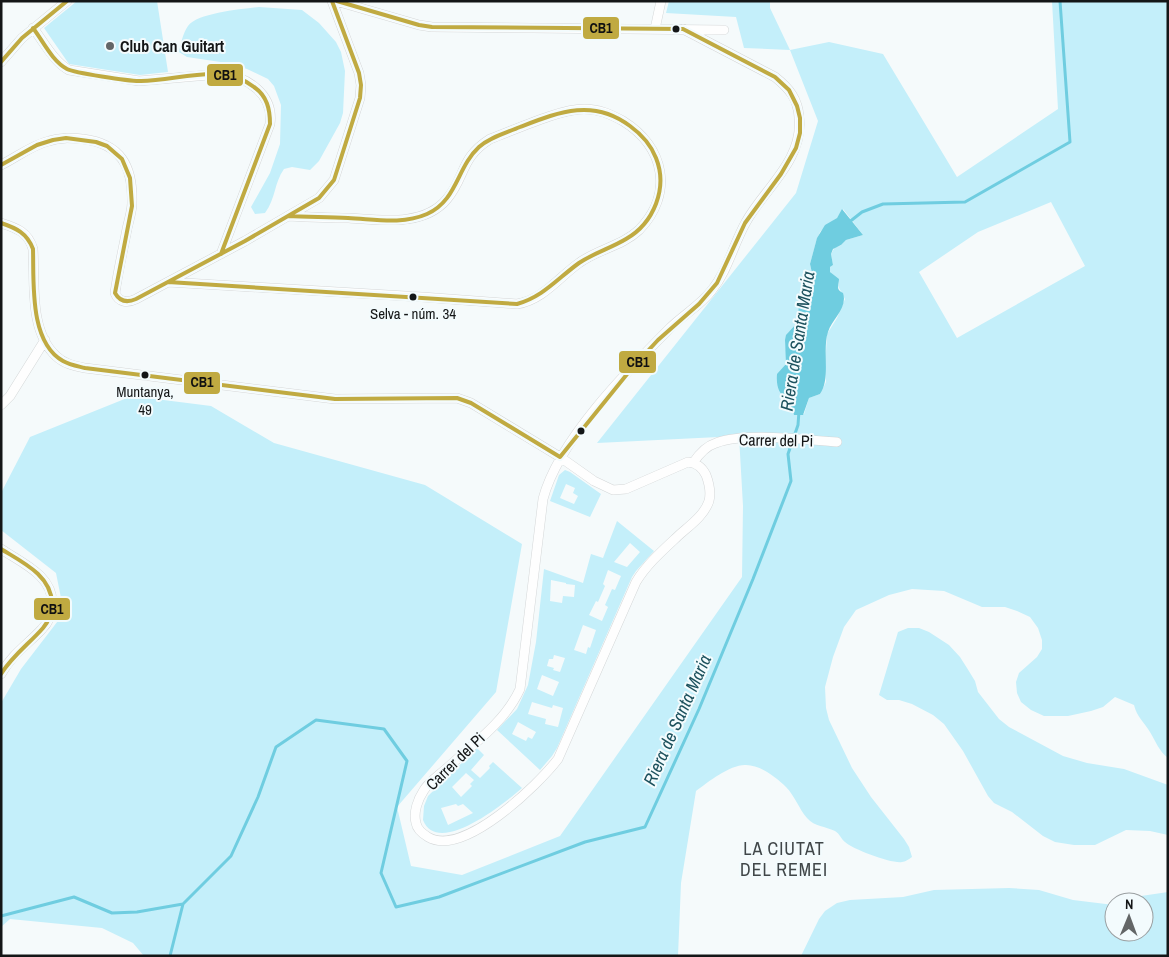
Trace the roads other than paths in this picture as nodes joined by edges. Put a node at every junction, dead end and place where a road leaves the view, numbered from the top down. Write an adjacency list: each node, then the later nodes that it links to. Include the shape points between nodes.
1 (67, 1): 4 (street)
2 (334, 1): 5 (street, via 432,27); 10 (street, via 361,79 360,98 334,180 319,198)
3 (660, 1): 5 (street)
4 (34, 28): 8 (street); 12 (street, via 58,62 69,70 139,81 228,74 248,82 261,92 270,110 270,124)
5 (655, 29): 6 (street)
6 (683, 29): 7 (street); 17 (street, via 783,84 794,97 799,112 798,140 786,166 744,224 725,270 711,292 672,326 608,394)
7 (724, 30)
8 (1, 62)
9 (1, 165): 13 (street, via 34,146 60,138 88,140 112,149 124,160 132,182 132,205 116,296 129,302)
10 (288, 216): 12 (street); 13 (street, via 387,220 423,215 444,202 472,153 490,139 579,109 607,113 634,129 657,158 662,178 655,205 638,230 609,249 582,261 552,287 525,303)
11 (1, 223): 14 (street, via 24,232 32,244 36,316)
12 (221, 254): 13 (street)
13 (168, 282)
14 (45, 340): 15 (street); 17 (street, via 56,356 85,368 335,399 457,398 471,403)
15 (1, 405)
16 (837, 442): 18 (street, Carrer del Pi, via 751,438 716,443 706,448)
17 (560, 456): 18 (street, Carrer del Pi, via 594,481 613,490 626,489 682,464); 18 (street, Carrer del Pi, via 543,499 520,689 501,718 423,791 415,821 420,831 433,839 445,842 485,825 522,798 558,760 636,582 650,564 696,521 708,502 708,479 703,469)
18 (693, 463)
19 (1, 549): 20 (street, via 41,575 49,586 52,601 51,615 45,626 10,659)
20 (1, 674)

